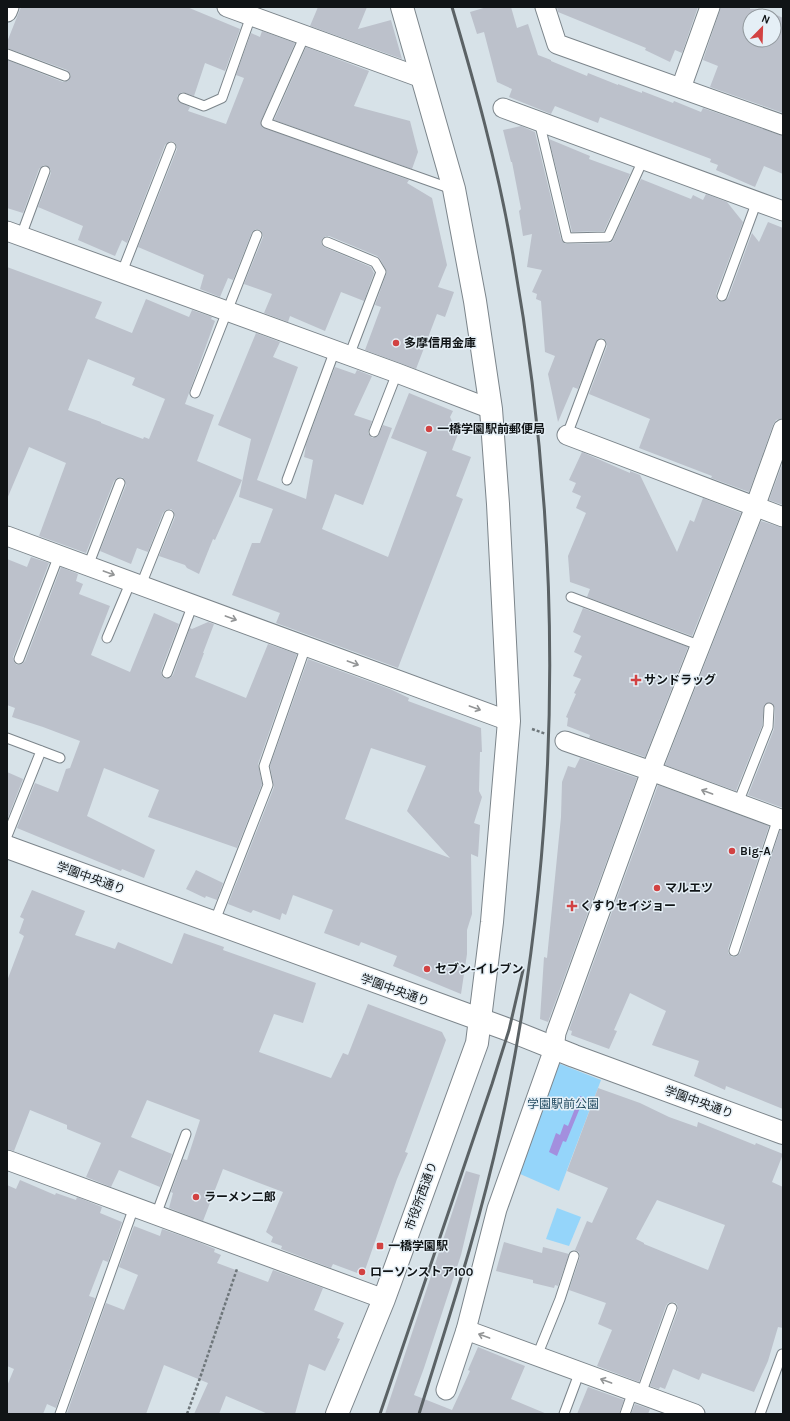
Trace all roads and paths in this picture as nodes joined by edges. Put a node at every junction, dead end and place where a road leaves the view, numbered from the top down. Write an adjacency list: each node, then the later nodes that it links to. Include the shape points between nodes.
1 (9, 7): 6 (street)
2 (227, 7): 7 (street)
3 (402, 7): 11 (street, 市役所西通り)
4 (546, 7): 12 (street, via 557,44)
5 (710, 7): 12 (street)
6 (7, 12)
7 (251, 16): 8 (street); 13 (lane, via 222,98 204,106)
8 (305, 35): 11 (street); 20 (lane, via 266,123)
9 (7, 54): 10 (lane)
10 (66, 76)
11 (422, 78): 20 (street, 市役所西通り)
12 (681, 88): 16 (street)
13 (183, 98)
14 (503, 108): 15 (street)
15 (539, 121): 18 (street); 18 (lane, via 567,238 608,237)
16 (783, 125)
17 (171, 147): 26 (lane)
18 (643, 160): 21 (street)
19 (44, 171): 23 (lane)
20 (454, 189): 33 (street, 市役所西通り, via 475,301)
21 (757, 202): 22 (street); 27 (lane)
22 (783, 211)
23 (14, 233): 26 (street)
24 (257, 234): 28 (lane)
25 (327, 242): 30 (lane, via 375,262 381,272)
26 (122, 272): 28 (street)
27 (722, 296)
28 (227, 311): 30 (street); 32 (lane)
29 (600, 344): 36 (lane)
30 (342, 353): 31 (street); 37 (lane)
31 (397, 373): 33 (street); 35 (lane)
32 (195, 392)
33 (491, 409): 54 (street, 市役所西通り, via 499,512)
34 (783, 429): 39 (street)
35 (374, 432)
36 (567, 435): 39 (street)
37 (287, 480)
38 (120, 483): 44 (lane)
39 (755, 507): 41 (street); 50 (street)
40 (169, 515): 45 (lane)
41 (783, 517)
42 (7, 536): 43 (street)
43 (59, 555): 44 (street); 51 (lane)
44 (88, 566): 45 (street, one-way to 45)
45 (136, 583): 47 (street); 48 (lane)
46 (571, 598): 50 (lane)
47 (193, 604): 49 (street, one-way to 49); 52 (lane)
48 (108, 638)
49 (306, 646): 54 (street, one-way to 54); 64 (lane, via 264,766 268,785)
50 (701, 646): 59 (street)
51 (19, 659)
52 (167, 673)
53 (769, 708): 60 (lane, via 768,727)
54 (509, 721): 56 (path); 66 (street, 市役所西通り, via 492,922)
55 (7, 738): 57 (lane)
56 (565, 741): 59 (street)
57 (41, 751): 58 (lane); 62 (lane)
58 (60, 758)
59 (651, 771): 60 (street, one-way to 59); 67 (street, via 556,1033)
60 (738, 803): 61 (street)
61 (781, 819): 65 (lane)
62 (7, 836)
63 (7, 847): 64 (street, 学園中央通り)
64 (214, 923): 66 (street, 学園中央通り)
65 (734, 951)
66 (479, 1020): 67 (street, 学園中央通り); 75 (street, 市役所西通り, via 477,1043)
67 (554, 1048): 68 (street, 学園中央通り); 77 (street, via 497,1209)
68 (783, 1133)
69 (186, 1134): 72 (lane)
70 (7, 1160): 71 (street)
71 (134, 1207): 72 (street); 83 (lane)
72 (156, 1215): 73 (street)
73 (244, 1247): 75 (street); 84 (path)
74 (574, 1256): 79 (lane)
75 (384, 1299): 85 (street, 市役所西通り)
76 (672, 1308): 82 (lane)
77 (466, 1330): 79 (street, one-way to 77); 81 (street)
78 (782, 1354): 89 (lane)
79 (537, 1356): 80 (street)
80 (580, 1371): 82 (street, one-way to 80); 86 (lane)
81 (446, 1390)
82 (637, 1392): 87 (lane); 88 (street)
83 (60, 1414)
84 (187, 1414)
85 (337, 1414)
86 (564, 1414)
87 (625, 1414)
88 (695, 1414)
89 (760, 1414)

